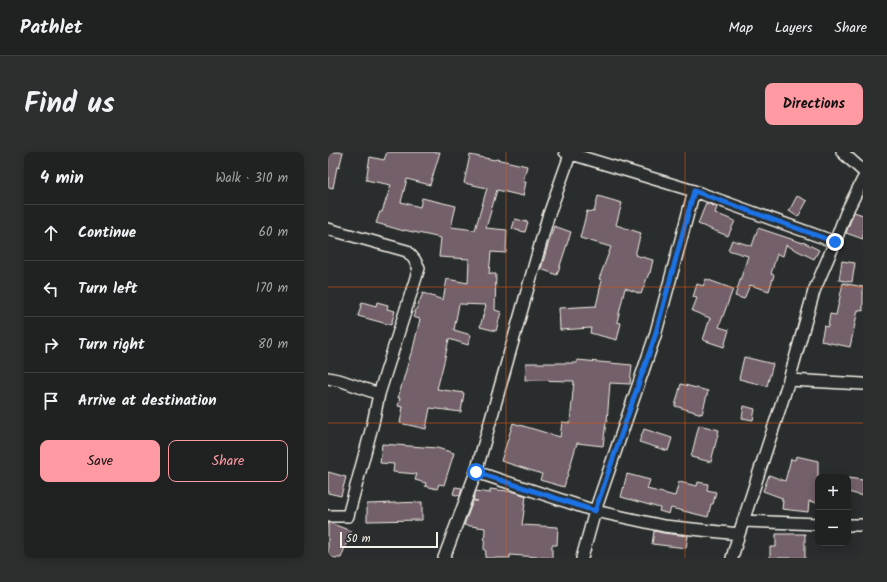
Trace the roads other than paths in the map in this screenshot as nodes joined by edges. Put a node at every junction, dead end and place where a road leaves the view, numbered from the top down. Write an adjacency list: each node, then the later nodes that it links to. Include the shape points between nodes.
1 (842, 152): 3 (street)
2 (569, 153): 5 (street); 12 (street, via 548,217)
3 (863, 171)
4 (863, 179): 7 (street)
5 (694, 191): 7 (street); 13 (street, via 655,336)
6 (328, 230): 11 (street, via 407,251 419,268)
7 (835, 242): 9 (street, via 814,291)
8 (328, 378): 11 (street)
9 (789, 380): 10 (street); 15 (street)
10 (863, 384)
11 (379, 394): 14 (street, via 348,516)
12 (476, 472): 13 (street); 20 (street)
13 (595, 511): 19 (street, via 664,526); 21 (street)
14 (328, 516)
15 (743, 521): 16 (street); 19 (street)
16 (815, 524)
17 (851, 525): 18 (street)
18 (863, 525)
19 (739, 534): 22 (street)
20 (444, 558)
21 (582, 558)
22 (732, 558)

